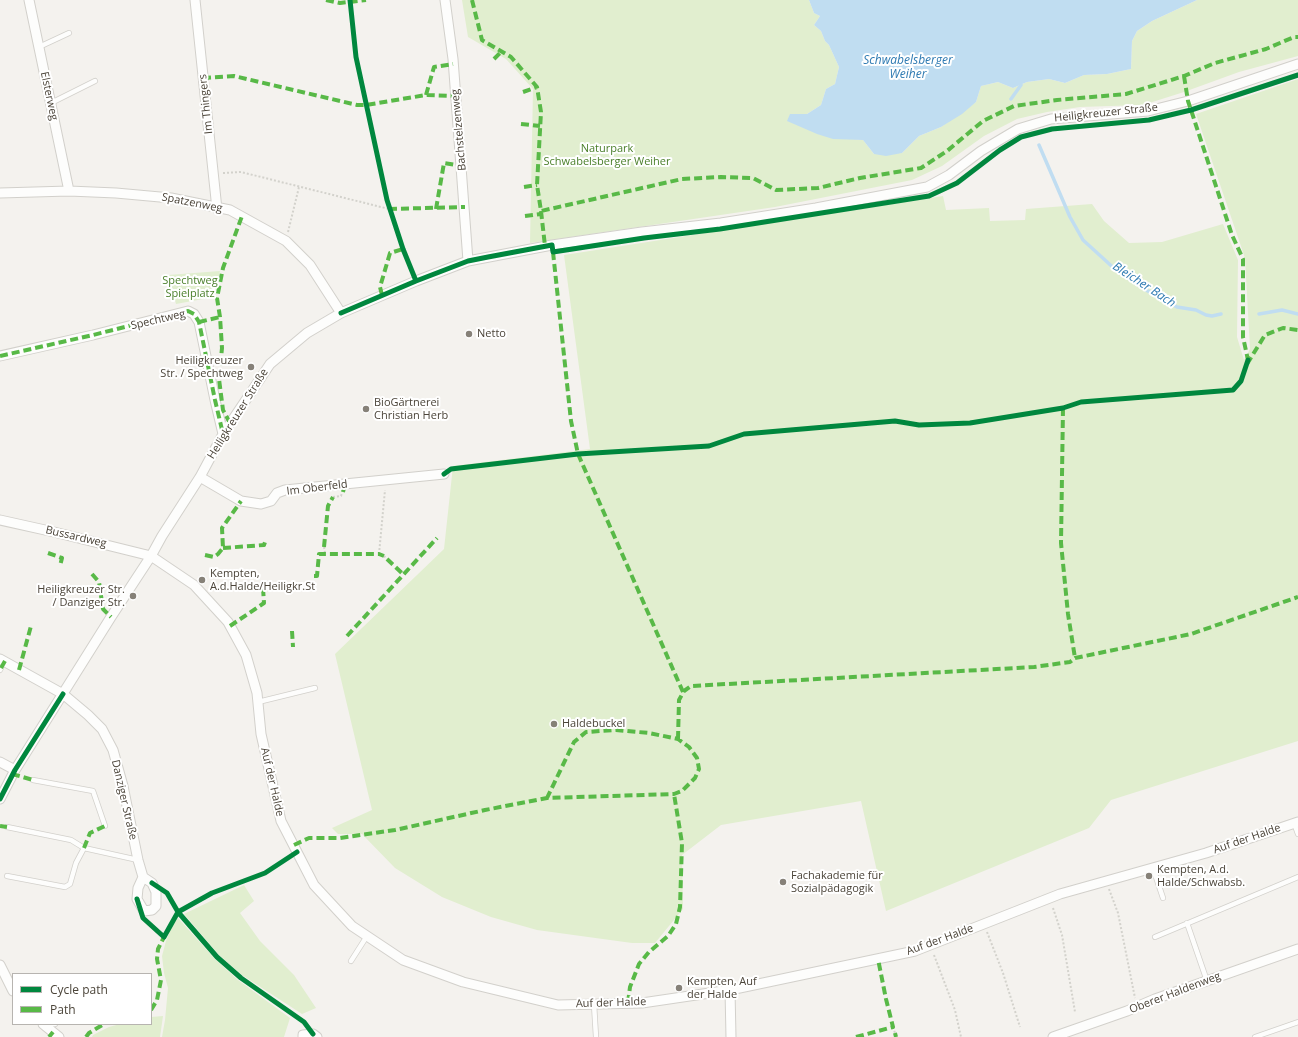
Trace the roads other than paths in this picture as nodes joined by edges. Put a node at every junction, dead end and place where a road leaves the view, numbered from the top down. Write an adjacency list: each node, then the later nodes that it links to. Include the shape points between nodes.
1 (29, 0): 5 (street, Elsterweg)
2 (195, 0): 11 (street, Im Thingers)
3 (445, 0): 12 (street, Bachstelzenweg, via 453,59)
4 (69, 33): 5 (lane)
5 (39, 47): 8 (street, Elsterweg)
6 (1298, 64): 12 (street, Heiligkreuzer Straße, via 1188,101 1148,111 1051,119 1018,129 981,151 949,176 928,187 816,208 567,243)
7 (95, 81): 8 (lane)
8 (50, 103): 9 (street, Elsterweg)
9 (69, 192): 10 (street, Spatzenweg); 11 (street, Spatzenweg, via 171,198)
10 (0, 193)
11 (217, 209): 13 (street, Spatzenweg, via 230,210 286,241 310,265)
12 (468, 261): 13 (street, Heiligkreuzer Straße)
13 (341, 313): 15 (street, Heiligkreuzer Straße, via 307,334 270,364)
14 (0, 356): 15 (street, Spechtweg, via 188,311 194,314 199,322)
15 (223, 434): 17 (street, Heiligkreuzer Straße)
16 (444, 474): 17 (street, Im Oberfeld, via 285,490 277,493 271,501 261,504 241,501)
17 (200, 477): 19 (street, Heiligkreuzer Straße)
18 (0, 520): 19 (street, Bussardweg)
19 (151, 556): 22 (street, Heiligkreuzer Straße); 23 (street, Auf der Halde, via 194,585 228,622 246,655)
20 (0, 666): 22 (street)
21 (315, 688): 23 (lane)
22 (63, 694): 25 (street, Heiligkreuzer Straße); 33 (street, Danziger Straße, via 102,729 112,750 123,786)
23 (258, 702): 40 (street, Auf der Halde, via 261,734 281,821 314,885 352,926)
24 (0, 762): 25 (street)
25 (15, 770): 27 (street, Heiligkreuzer Straße)
26 (34, 780): 29 (lane, via 93,791)
27 (0, 799)
28 (1296, 822): 31 (lane); 34 (street, Auf der Halde)
29 (105, 826)
30 (7, 827): 32 (lane, via 71,840)
31 (1298, 834)
32 (84, 848): 33 (lane); 35 (lane, via 76,863 70,884 65,887)
33 (138, 860): 36 (street, Danziger Straße)
34 (1153, 868): 38 (lane); 47 (street, Auf der Halde, via 1060,894 915,951)
35 (7, 876)
36 (143, 877)
37 (1298, 877): 39 (lane)
38 (1163, 898)
39 (1187, 923): 41 (lane); 45 (lane)
40 (367, 936): 43 (lane); 48 (street, Auf der Halde, via 403,960 463,982 558,1004)
41 (1155, 937)
42 (1298, 949): 45 (street, Oberer Haldenweg)
43 (351, 961)
44 (0, 966): 46 (street)
45 (1207, 981): 56 (street, Oberer Haldenweg)
46 (12, 988)
47 (730, 990): 48 (street, Auf der Halde, via 642,1003); 55 (street)
48 (594, 1004): 54 (lane)
49 (1298, 1022): 57 (lane)
50 (43, 1025): 51 (street)
51 (59, 1037)
52 (302, 1037): 53 (street, via 313,1034)
53 (317, 1037)
54 (596, 1037)
55 (731, 1037)
56 (1053, 1037)
57 (1255, 1037)

